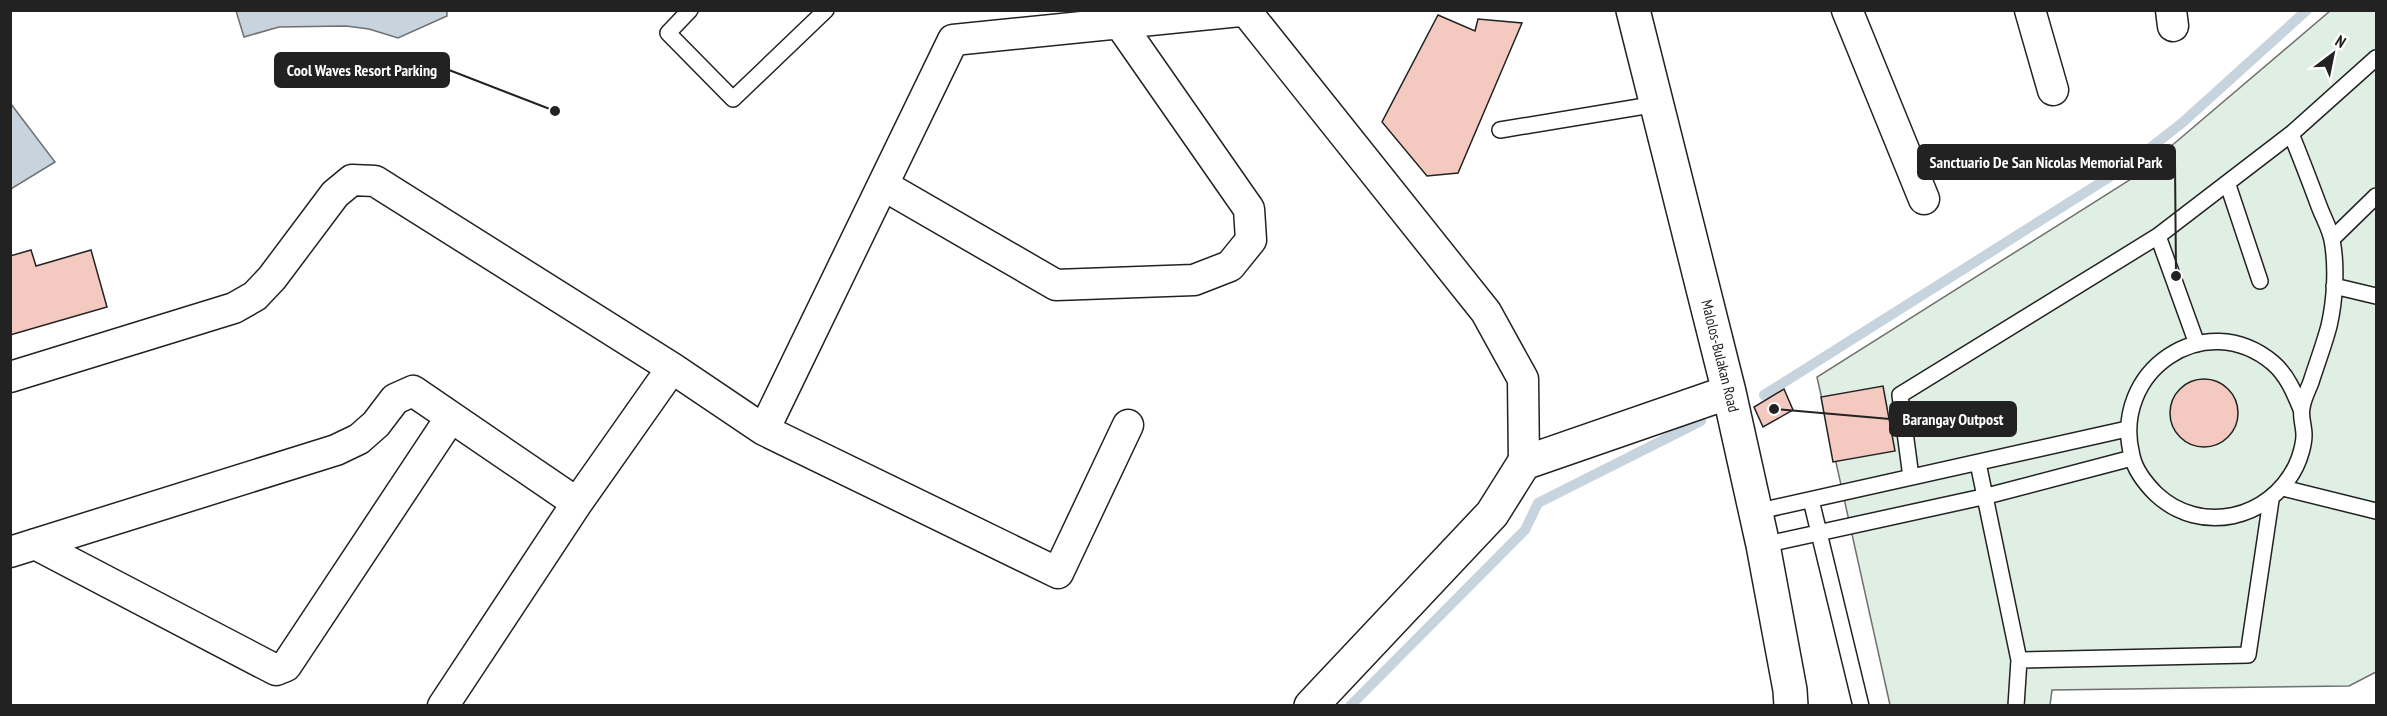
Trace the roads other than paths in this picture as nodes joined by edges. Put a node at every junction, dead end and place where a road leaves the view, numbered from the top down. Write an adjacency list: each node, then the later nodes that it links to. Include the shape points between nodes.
1 (690, 10): 2 (lane, via 668,33 733,99)
2 (826, 10)
3 (1633, 10): 10 (main road, Malolos-Bulakan Road)
4 (1847, 10): 16 (street)
5 (2030, 10): 9 (street)
6 (1247, 11): 7 (street); 33 (street, via 1486,312 1523,379)
7 (1141, 18): 13 (street, via 953,40); 13 (street, via 1249,209 1251,240 1230,266 1194,280 1056,285)
8 (2376, 58): 12 (lane)
9 (2053, 90)
10 (1657, 104): 11 (lane); 26 (main road, Malolos-Bulakan Road)
11 (1500, 130)
12 (2291, 134): 14 (lane); 19 (lane)
13 (883, 185): 31 (street)
14 (2228, 185): 18 (lane); 20 (lane)
15 (2376, 196): 17 (lane)
16 (1924, 199)
17 (2369, 213): 19 (lane)
18 (2158, 236): 23 (lane); 35 (lane, via 1900,395)
19 (2332, 239): 21 (lane)
20 (2260, 281)
21 (2334, 286): 22 (lane); 27 (lane, via 2329,324)
22 (2376, 296)
23 (2197, 344): 27 (lane, via 2224,342 2251,349 2273,363 2291,384); 30 (lane, via 2170,354 2147,374 2132,400)
24 (672, 368): 25 (street, via 395,192 375,181 352,180 334,194 255,296 234,308); 31 (street); 40 (street)
25 (10, 377)
26 (1729, 392): 33 (main road); 42 (main road, Malolos-Bulakan Road)
27 (2301, 409): 36 (lane, via 2304,437 2298,464)
28 (451, 417): 40 (street); 45 (street, via 413,391 395,399 358,440 336,450); 45 (street, via 285,666 276,670)
29 (1128, 424): 31 (street, via 1058,573)
30 (2127, 429): 32 (lane); 34 (lane)
31 (764, 430)
32 (2132, 458): 37 (lane); 39 (lane, via 2145,483 2166,502 2191,514 2219,518 2246,513)
33 (1524, 463): 48 (main road, via 1492,514)
34 (1978, 463): 35 (lane); 37 (lane)
35 (1911, 477): 38 (lane)
36 (2283, 488): 39 (lane); 41 (lane)
37 (1987, 496): 43 (lane); 46 (lane)
38 (1811, 500): 42 (lane); 43 (lane)
39 (2271, 500): 46 (lane, via 2248,655)
40 (577, 503): 47 (street)
41 (2376, 511)
42 (1755, 512): 44 (main road, Malolos-Bulakan Road)
43 (1820, 532): 44 (lane); 50 (lane)
44 (1763, 544): 49 (main road, Malolos-Bulakan Road)
45 (23, 548)
46 (2019, 660): 51 (lane)
47 (443, 705)
48 (1311, 705)
49 (1791, 705)
50 (1861, 705)
51 (2016, 705)

